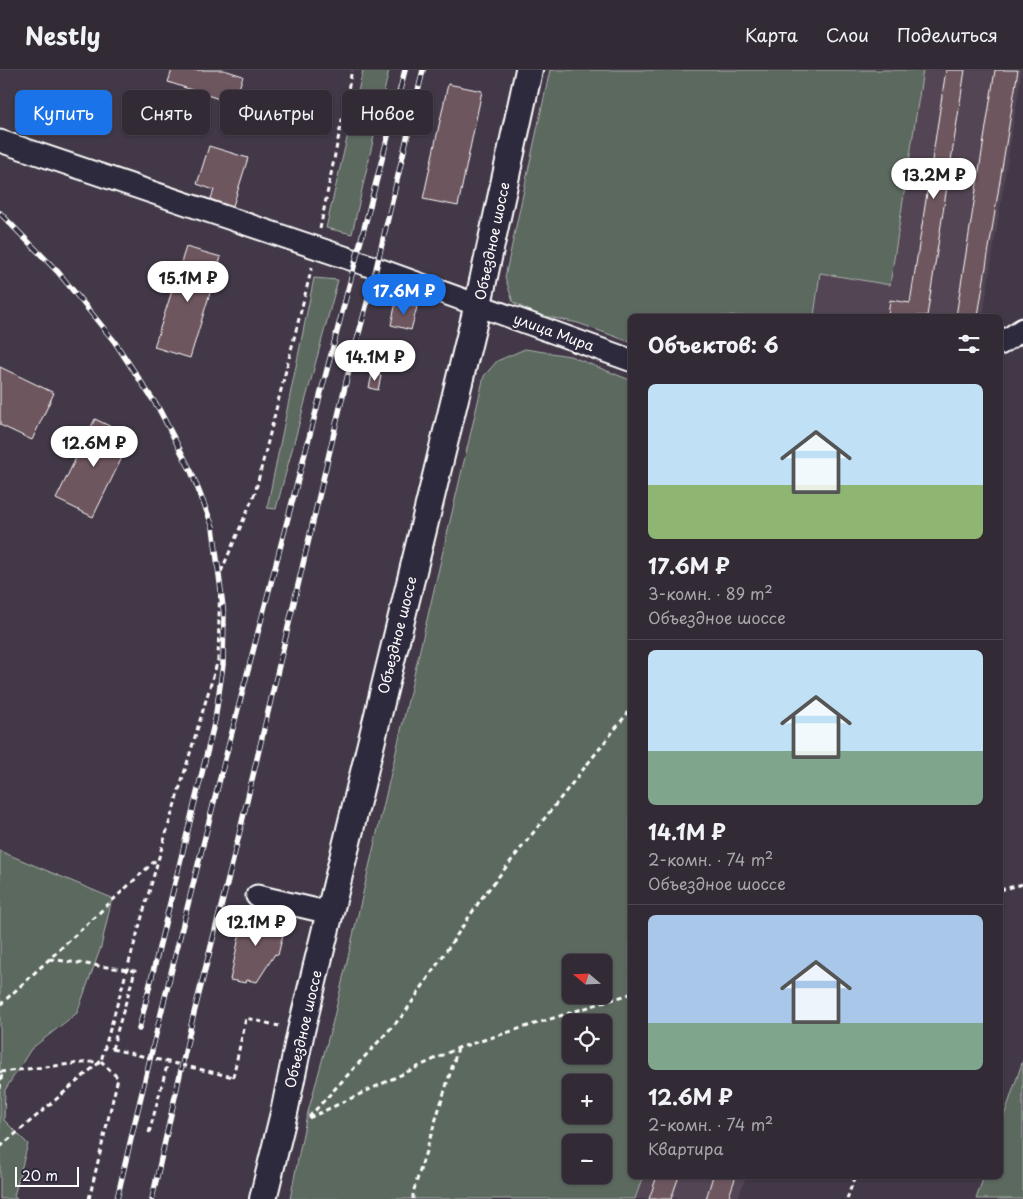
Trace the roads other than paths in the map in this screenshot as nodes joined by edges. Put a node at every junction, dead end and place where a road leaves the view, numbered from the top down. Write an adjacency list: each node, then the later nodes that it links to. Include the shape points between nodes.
1 (529, 70): 3 (main road, Объездное шоссе)
2 (0, 141): 3 (street, улица Мира)
3 (478, 304): 6 (street, улица Мира); 8 (main road, Объездное шоссе)
4 (1023, 329): 5 (street)
5 (1003, 342)
6 (628, 359)
7 (257, 896): 8 (street)
8 (330, 913): 9 (main road, Объездное шоссе)
9 (263, 1199)

